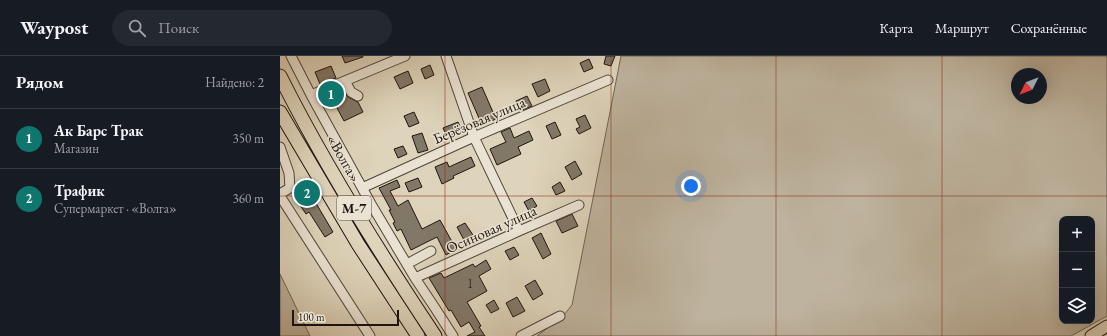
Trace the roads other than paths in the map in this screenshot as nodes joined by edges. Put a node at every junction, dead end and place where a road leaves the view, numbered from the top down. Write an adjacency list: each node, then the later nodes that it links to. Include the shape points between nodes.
1 (291, 56): 7 (street)
2 (405, 56): 6 (street)
3 (446, 56): 10 (street)
4 (280, 76): 23 (highway, «Волга» / М-7, via 339,183)
5 (608, 80): 10 (street, Берёзовая улица)
6 (345, 81): 7 (street); 8 (street, via 351,92)
7 (311, 95): 12 (street)
8 (358, 96)
9 (282, 120): 22 (highway, М-7)
10 (474, 137): 12 (street, Берёзовая улица); 15 (street)
11 (280, 147): 13 (street, via 289,173 290,188)
12 (362, 188): 17 (street)
13 (280, 195): 21 (street)
14 (579, 205): 15 (street, Осиновая улица)
15 (519, 231): 18 (street, Осиновая улица)
16 (431, 251): 17 (street)
17 (407, 264): 18 (street)
18 (415, 278): 24 (street)
19 (560, 316): 25 (street)
20 (1107, 326): 26 (main road)
21 (370, 336)
22 (418, 336)
23 (435, 336)
24 (453, 336)
25 (521, 336)
26 (1091, 336)

